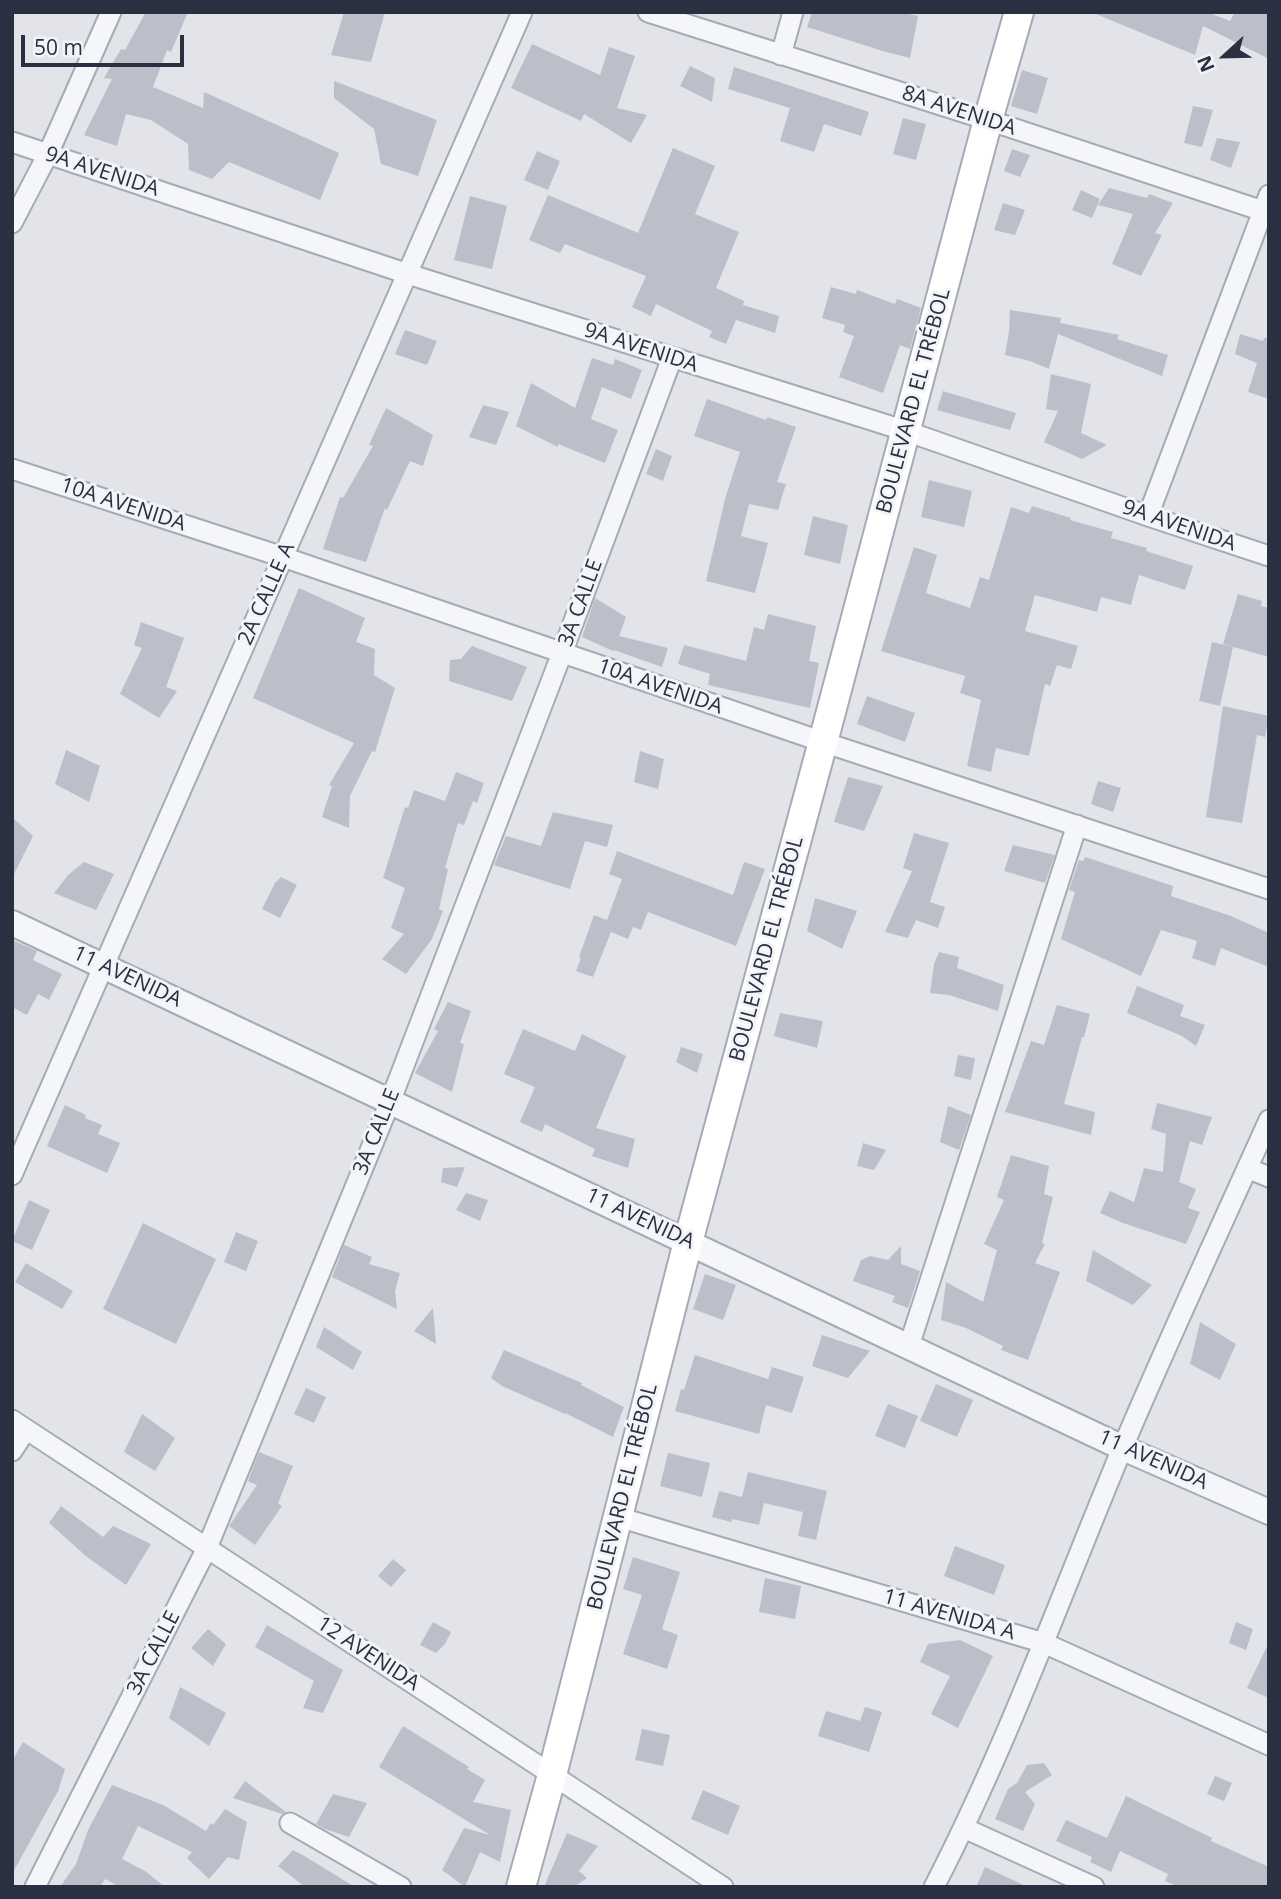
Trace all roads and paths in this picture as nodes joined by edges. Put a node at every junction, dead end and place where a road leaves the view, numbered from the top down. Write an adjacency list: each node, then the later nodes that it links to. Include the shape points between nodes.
1 (111, 12): 9 (street)
2 (522, 12): 12 (street, 2A CALLE A)
3 (648, 12): 6 (street, 8A AVENIDA)
4 (793, 12): 6 (street)
5 (1019, 12): 7 (main road, BOULEVARD EL TRÉBOL)
6 (781, 55): 7 (street, 8A AVENIDA)
7 (988, 120): 10 (street, 8A AVENIDA); 14 (main road, BOULEVARD EL TRÉBOL)
8 (12, 142): 9 (street, 9A AVENIDA)
9 (48, 154): 11 (street); 12 (street, 9A AVENIDA)
10 (1267, 206): 16 (street)
11 (12, 223)
12 (408, 274): 13 (street, 9A AVENIDA); 18 (street, 2A CALLE A)
13 (672, 358): 14 (street, 9A AVENIDA); 19 (street, 3A CALLE)
14 (906, 431): 16 (street, 9A AVENIDA); 20 (main road, BOULEVARD EL TRÉBOL)
15 (12, 469): 18 (street, 10A AVENIDA)
16 (1148, 516): 17 (street, 9A AVENIDA)
17 (1269, 556)
18 (283, 557): 19 (street, 10A AVENIDA); 24 (street, 2A CALLE A)
19 (562, 653): 20 (street, 10A AVENIDA); 25 (street, 3A CALLE)
20 (823, 742): 21 (street, 10A AVENIDA); 30 (main road, BOULEVARD EL TRÉBOL)
21 (1077, 825): 22 (street, 10A AVENIDA); 31 (street)
22 (1269, 888)
23 (12, 923): 24 (street, 11 AVENIDA)
24 (104, 966): 25 (street, 11 AVENIDA); 28 (street, 2A CALLE A)
25 (390, 1102): 30 (street, 11 AVENIDA); 37 (street, 3A CALLE)
26 (1269, 1120): 27 (street)
27 (1247, 1168): 29 (street); 33 (street)
28 (12, 1175)
29 (1269, 1177)
30 (688, 1242): 31 (street, 11 AVENIDA); 36 (main road, BOULEVARD EL TRÉBOL)
31 (909, 1346): 33 (street, 11 AVENIDA)
32 (19, 1425): 34 (street); 37 (street, 12 AVENIDA)
33 (1123, 1448): 35 (street, 11 AVENIDA); 38 (street)
34 (12, 1451)
35 (1269, 1512)
36 (618, 1517): 38 (street, 11 AVENIDA A); 40 (main road, BOULEVARD EL TRÉBOL)
37 (207, 1548): 40 (street, 12 AVENIDA); 43 (street, 3A CALLE)
38 (1044, 1643): 39 (street, 11 AVENIDA A); 42 (street)
39 (1269, 1745)
40 (552, 1775): 45 (main road, BOULEVARD EL TRÉBOL); 46 (street, 12 AVENIDA)
41 (290, 1823): 44 (street)
42 (964, 1828): 47 (street); 48 (street)
43 (35, 1887)
44 (401, 1887)
45 (521, 1887)
46 (723, 1887)
47 (934, 1887)
48 (1094, 1887)

